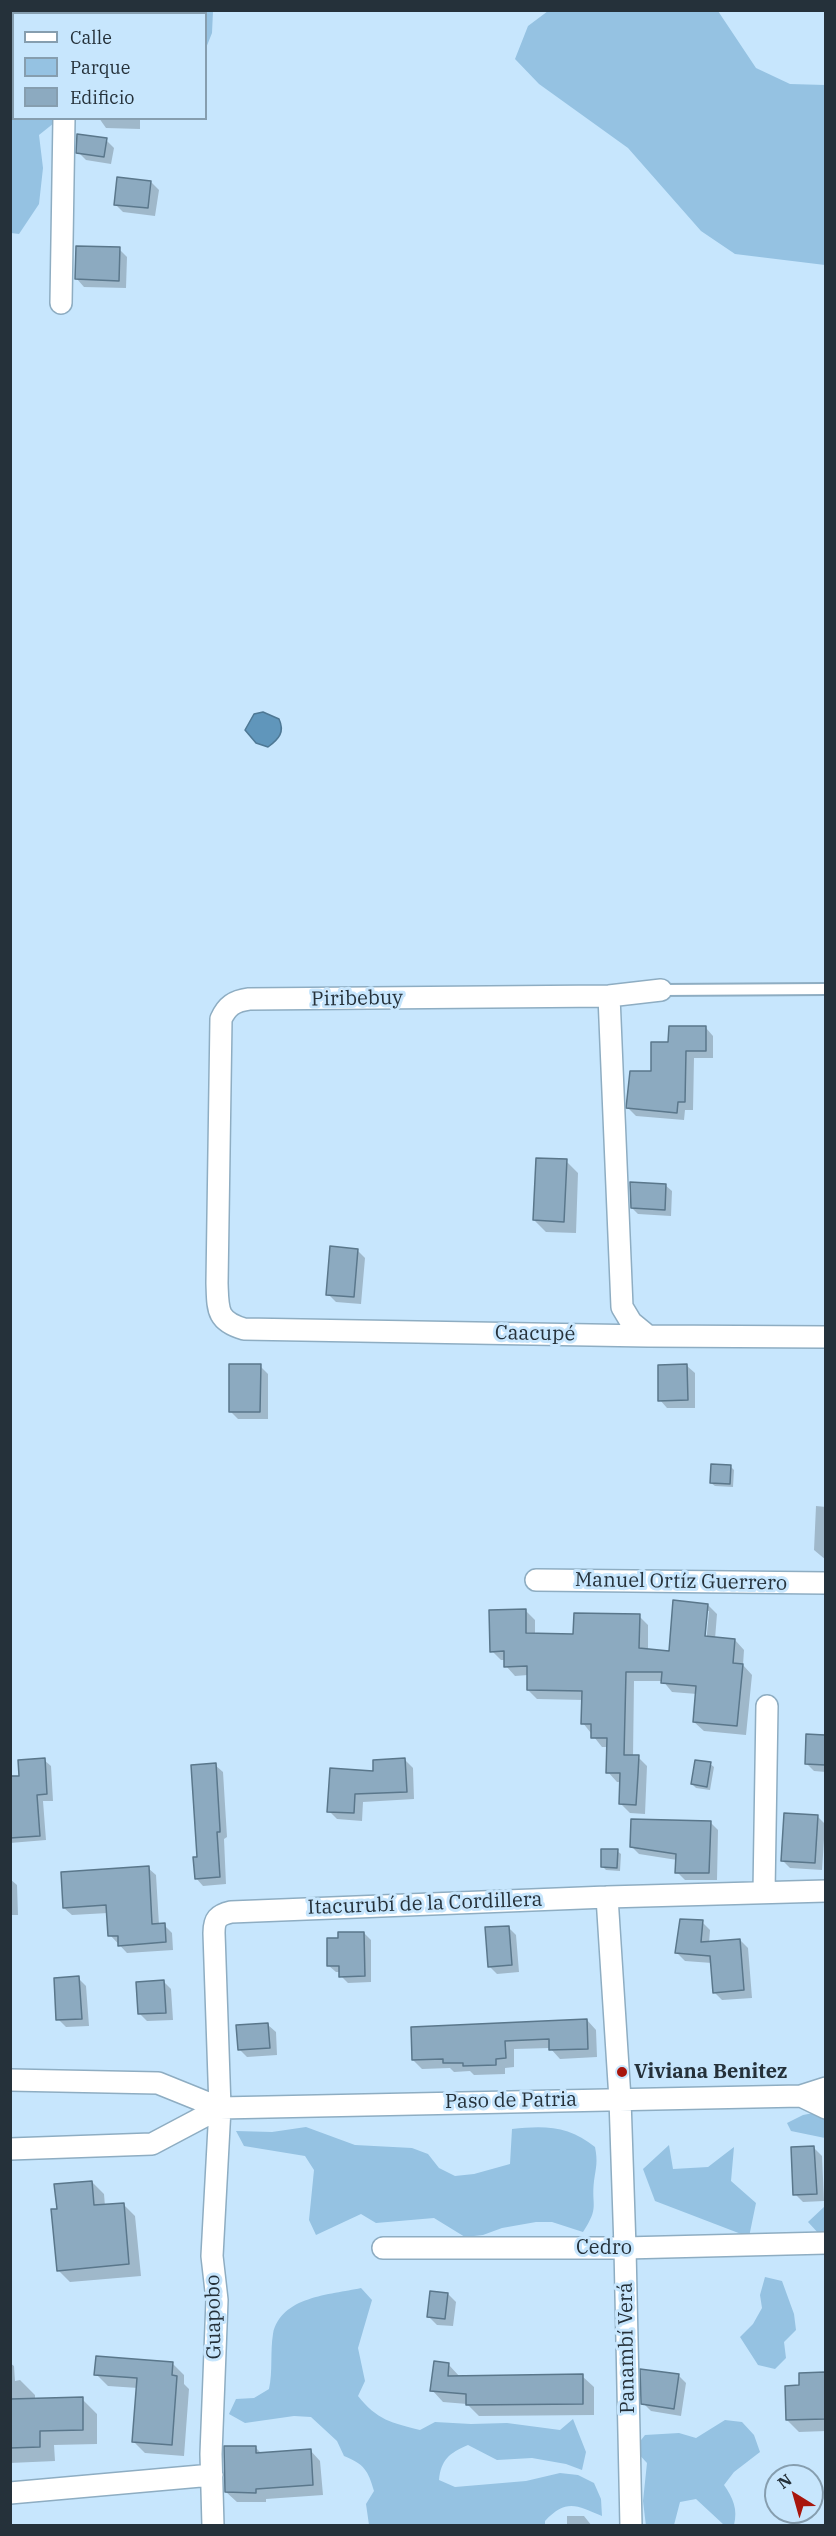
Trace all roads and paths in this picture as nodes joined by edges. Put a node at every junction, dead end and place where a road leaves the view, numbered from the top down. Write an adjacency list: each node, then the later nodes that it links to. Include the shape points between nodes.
1 (64, 120): 2 (street)
2 (61, 303)
3 (825, 989): 4 (lane, Piribebuy)
4 (661, 990): 5 (street, Piribebuy)
5 (609, 996): 6 (street, Piribebuy, via 249,999 229,1006 221,1019 218,1308 228,1324); 7 (street, via 622,1306 631,1322)
6 (244, 1329): 7 (street, Caacupé)
7 (648, 1336): 8 (street, Caacupé)
8 (825, 1337)
9 (536, 1580): 10 (street, Manuel Ortíz Guerrero)
10 (825, 1583)
11 (767, 1706): 13 (street)
12 (825, 1891): 13 (street, Itacurubí de la Cordillera)
13 (764, 1892): 14 (street, Itacurubí de la Cordillera)
14 (607, 1897): 18 (street, Panambí Verá); 19 (street, Itacurubí de la Cordillera, via 219,1916 214,1922 214,1933)
15 (10, 2080): 19 (street, Paso de Patria, via 158,2083)
16 (825, 2088): 17 (street, Paso de Patria)
17 (801, 2096): 18 (street, Paso de Patria); 20 (street, Paso de Patria)
18 (620, 2099): 19 (street, Paso de Patria); 24 (street, Panambí Verá)
19 (220, 2108): 21 (street, Paso de Patria, via 152,2144); 25 (street, Guapobo, via 212,2256 217,2300)
20 (825, 2108)
21 (10, 2149)
22 (825, 2243): 24 (street, Cedro)
23 (383, 2248): 24 (street, Cedro)
24 (625, 2248): 28 (street, Panambí Verá)
25 (212, 2475): 26 (street); 27 (street, Guapobo)
26 (10, 2493)
27 (213, 2526)
28 (631, 2526)

